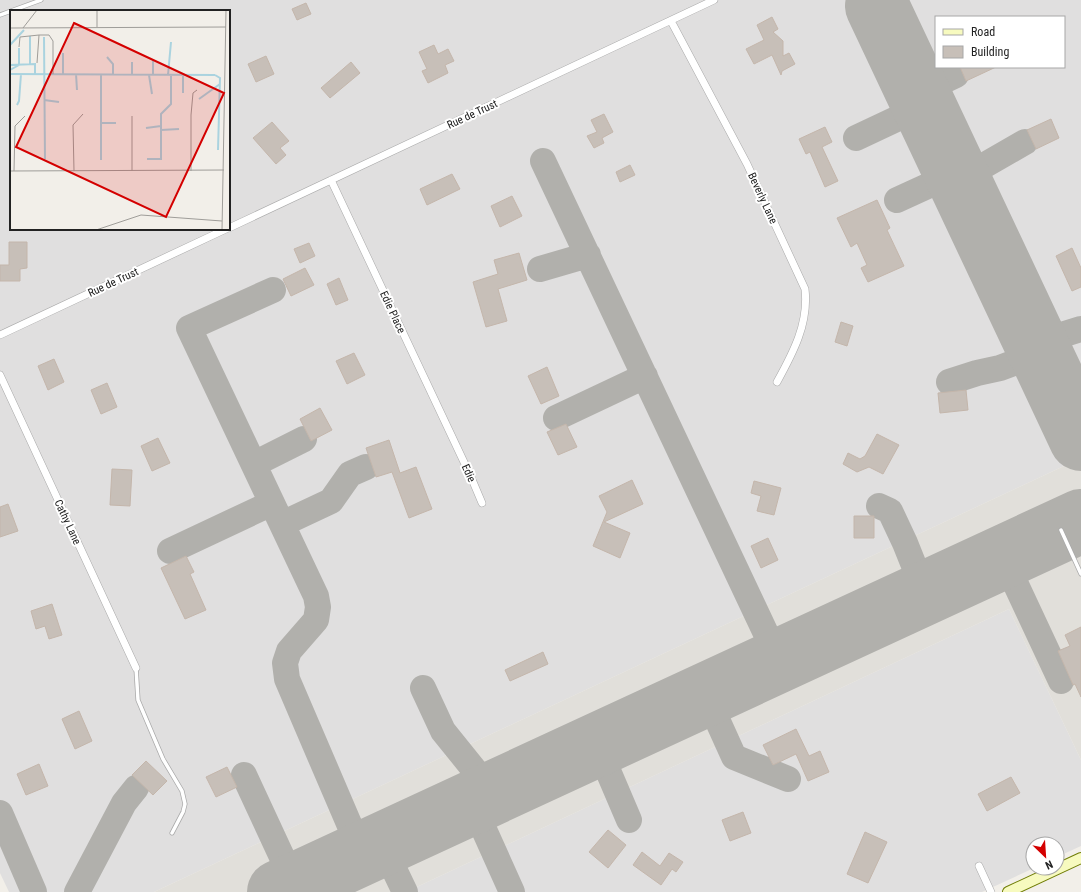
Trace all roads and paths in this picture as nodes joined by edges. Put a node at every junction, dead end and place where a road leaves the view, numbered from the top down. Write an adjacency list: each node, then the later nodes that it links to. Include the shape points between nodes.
1 (41, 0): 3 (lane)
2 (714, 0): 6 (street, Rue de Trust)
3 (14, 10)
4 (10, 11): 5 (lane)
5 (0, 15)
6 (671, 21): 7 (street, Rue de Trust); 12 (street, Beverly Lane, via 747,164 805,289 802,329)
7 (331, 180): 8 (street, Rue de Trust); 13 (street, Edie Place)
8 (230, 228)
9 (224, 230): 10 (street, Rue de Trust)
10 (0, 335)
11 (0, 375): 17 (street, Cathy Lane)
12 (777, 382)
13 (455, 444): 14 (street, Edie)
14 (482, 503)
15 (1061, 530): 16 (lane)
16 (1081, 574)
17 (136, 668): 18 (lane, via 138,700 163,759 182,791 185,804)
18 (172, 833)
19 (1081, 858): 22 (street)
20 (979, 866): 21 (street)
21 (991, 892)
22 (1008, 892)

